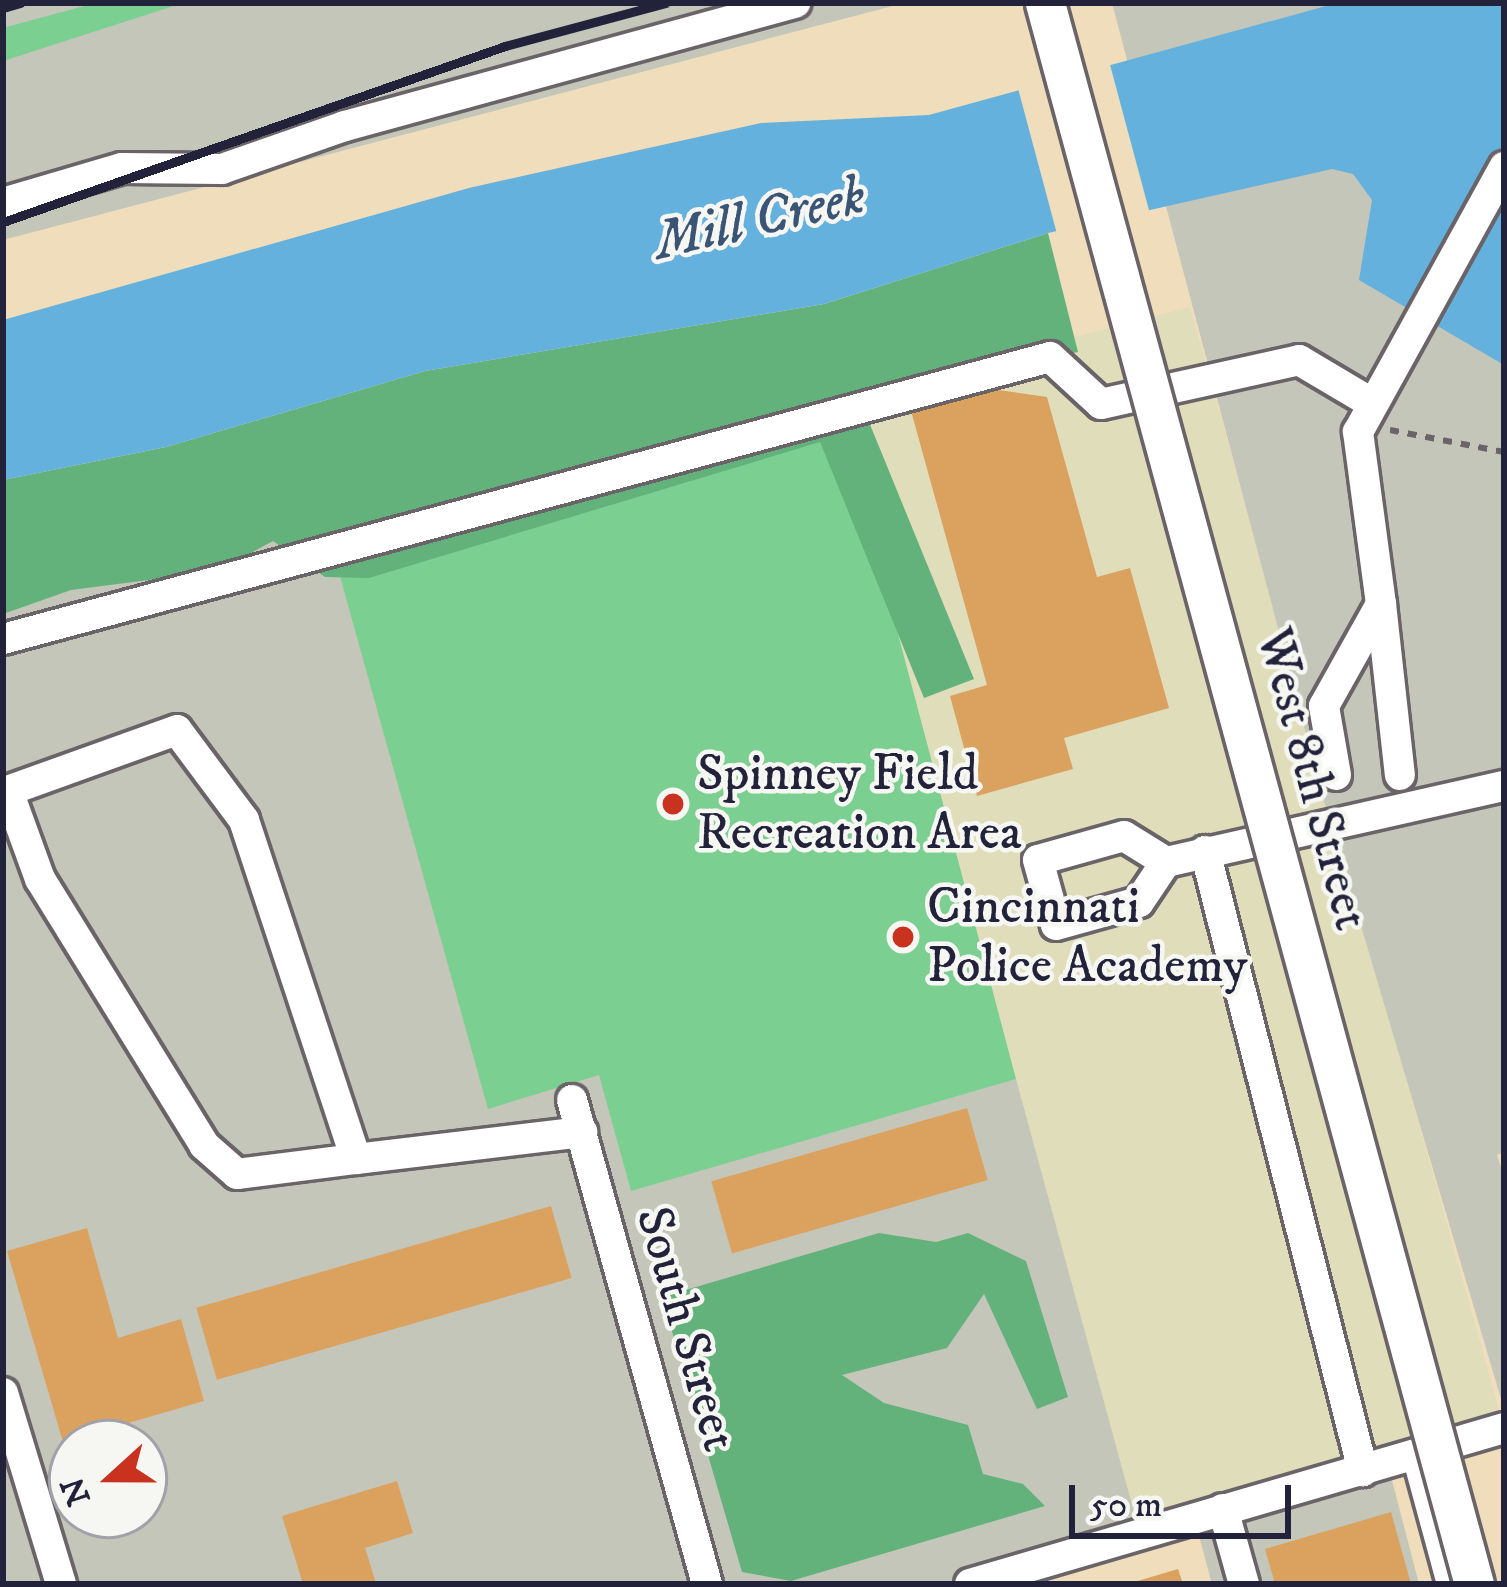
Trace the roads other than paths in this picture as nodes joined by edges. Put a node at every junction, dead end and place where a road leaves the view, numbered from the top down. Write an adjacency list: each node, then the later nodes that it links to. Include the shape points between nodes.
1 (795, 3): 4 (street, via 345,126 222,169 122,168)
2 (1045, 3): 27 (main road, West 8th Street, bridge)
3 (1504, 167): 5 (street)
4 (3, 203)
5 (1370, 410): 6 (street, via 1358,432); 7 (street, via 1299,360 1101,404 1050,357)
6 (1381, 604): 8 (street, via 1324,706); 9 (street)
7 (3, 639)
8 (1336, 775)
9 (1400, 775)
10 (1504, 786): 11 (street)
11 (1205, 851): 12 (street); 20 (street)
12 (1166, 862)
13 (572, 1100): 14 (street, South Street)
14 (581, 1132): 15 (street); 23 (street, South Street)
15 (356, 1160): 15 (street, via 237,1174 204,1144 40,879 8,791 177,730 244,820)
16 (3, 1393): 22 (street)
17 (1504, 1428): 18 (street)
18 (1451, 1444): 19 (street); 28 (street)
19 (1417, 1455): 20 (street); 26 (street)
20 (1363, 1471): 21 (street)
21 (1223, 1509): 24 (street); 25 (street)
22 (61, 1584)
23 (707, 1584)
24 (970, 1584)
25 (1244, 1584)
26 (1452, 1584)
27 (1474, 1584)
28 (1490, 1584)

